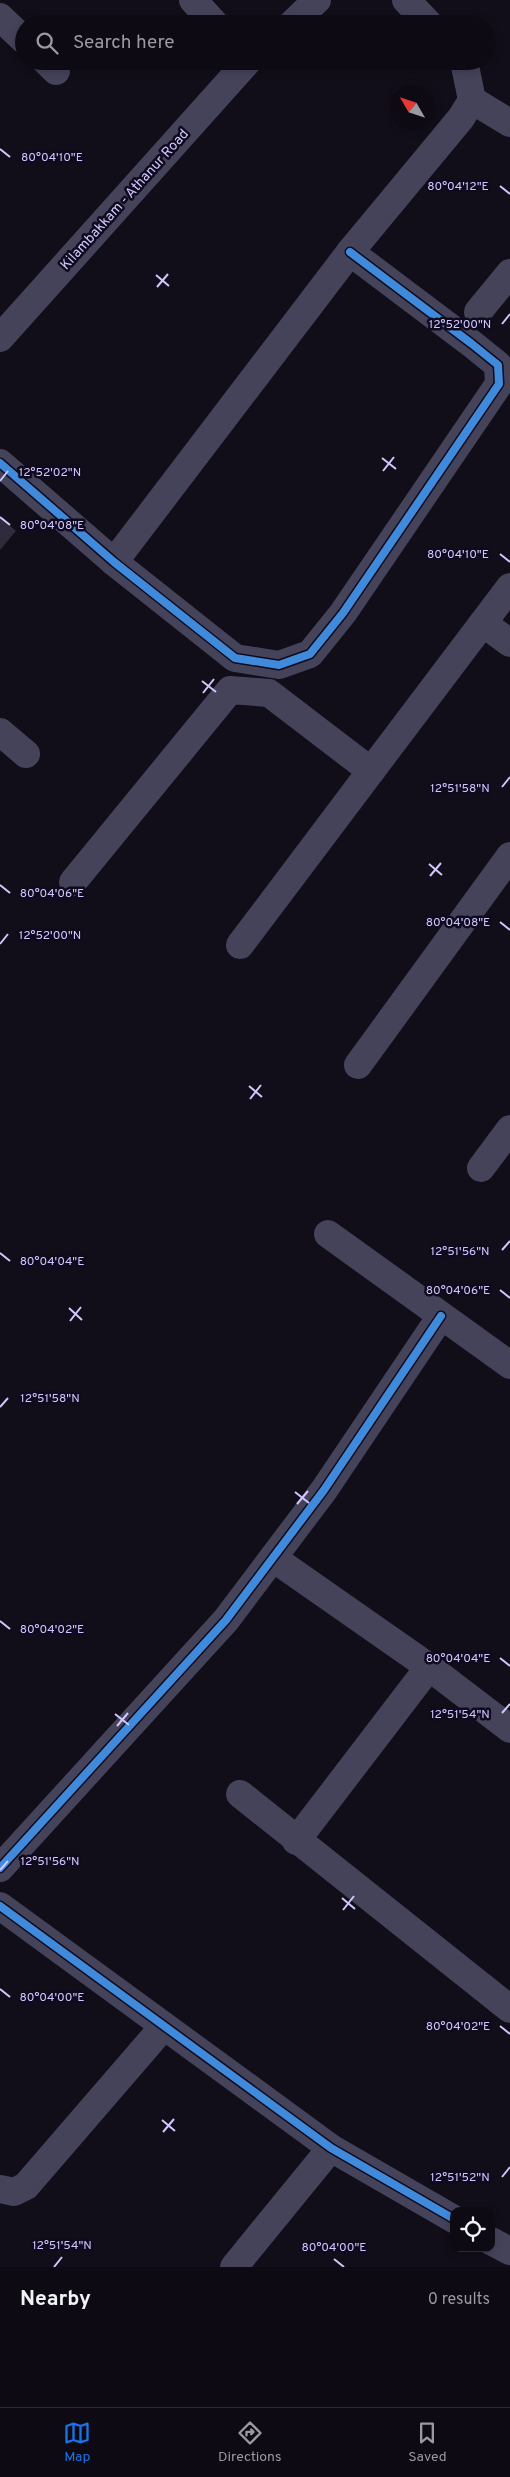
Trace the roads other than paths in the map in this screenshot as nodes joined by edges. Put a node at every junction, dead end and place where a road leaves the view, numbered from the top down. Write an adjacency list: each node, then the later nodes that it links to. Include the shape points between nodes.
1 (193, 0): 4 (street)
2 (317, 0): 5 (street)
3 (406, 0): 6 (street)
4 (207, 15)
5 (301, 15)
6 (420, 15)
7 (0, 17): 8 (street)
8 (15, 31)
9 (242, 70): 16 (street, Kilambakkam - Athanur Road)
10 (466, 70): 11 (street)
11 (472, 100): 12 (street); 13 (street, via 461,118)
12 (510, 123)
13 (350, 252): 18 (street); 18 (street, via 498,365 499,384 343,613 310,654 279,665 235,658)
14 (510, 273): 15 (street)
15 (478, 312)
16 (0, 338)
17 (0, 463): 18 (street)
18 (114, 562)
19 (510, 587): 20 (street)
20 (483, 623): 21 (street); 24 (street)
21 (510, 644)
22 (0, 732): 23 (street)
23 (26, 754)
24 (371, 771): 26 (street, via 269,693 230,690); 27 (street)
25 (510, 856): 28 (street)
26 (74, 882)
27 (240, 945)
28 (358, 1065)
29 (510, 1129): 30 (street)
30 (480, 1168)
31 (328, 1234): 32 (street)
32 (441, 1316): 33 (street); 34 (street, via 324,1490)
33 (510, 1365)
34 (273, 1558): 35 (street); 39 (street, via 226,1620)
35 (429, 1667): 36 (street); 38 (street)
36 (510, 1729)
37 (240, 1794): 38 (street)
38 (296, 1841): 41 (street)
39 (0, 1868)
40 (0, 1906): 42 (street)
41 (510, 2009)
42 (164, 2026): 43 (street); 44 (street, via 26,2186 14,2192)
43 (331, 2148): 45 (street); 48 (street)
44 (0, 2188)
45 (450, 2217)
46 (495, 2243): 47 (street)
47 (510, 2251)
48 (234, 2267)

